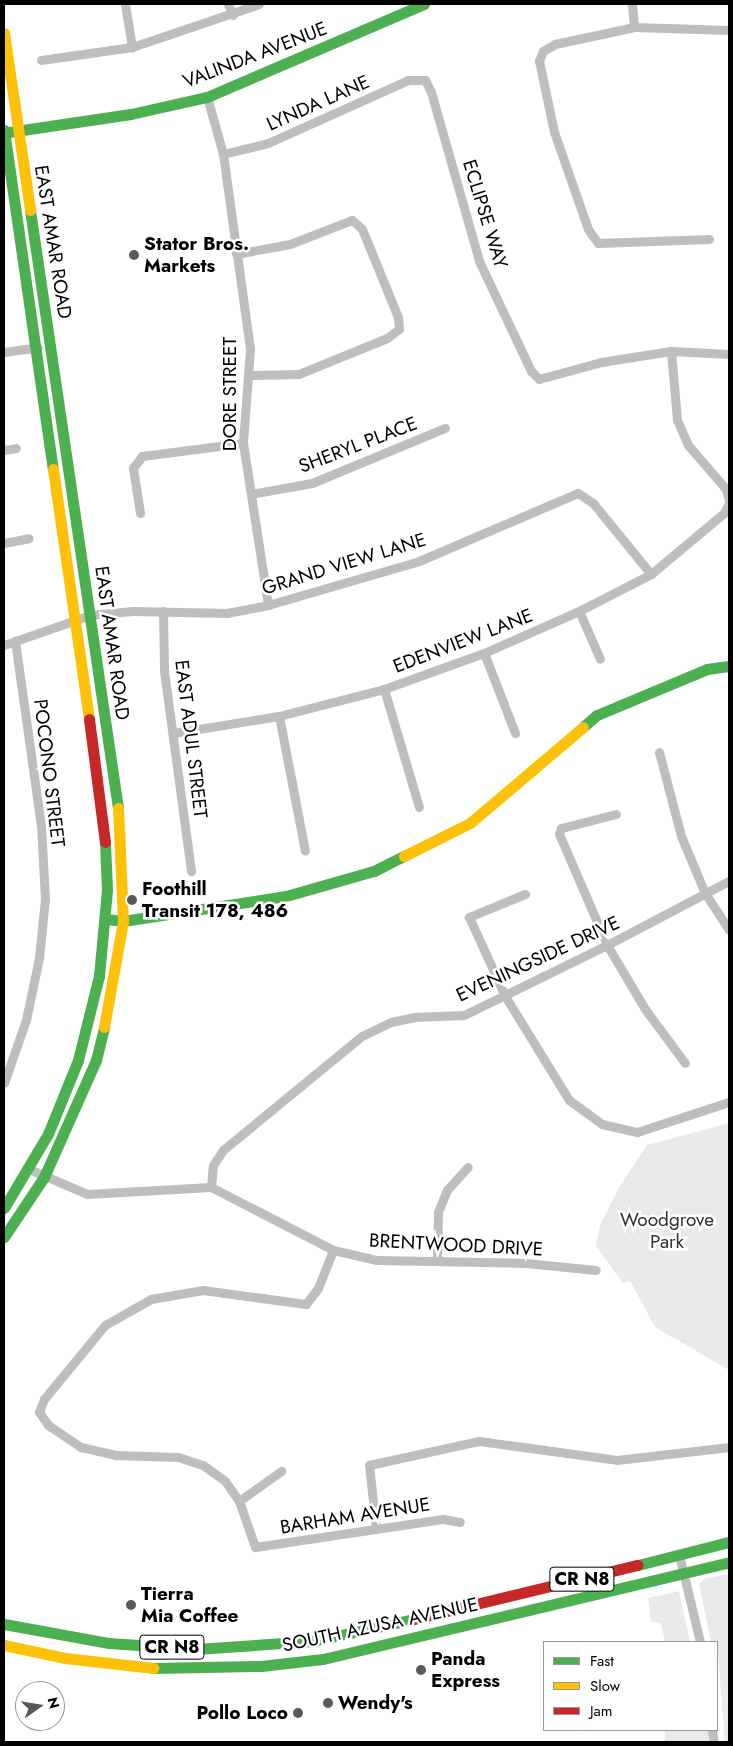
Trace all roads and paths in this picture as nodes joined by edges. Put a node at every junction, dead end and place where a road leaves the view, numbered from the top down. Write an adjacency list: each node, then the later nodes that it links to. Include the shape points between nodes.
1 (125, 4): 10 (street)
2 (228, 4): 6 (street)
3 (259, 4): 6 (street)
4 (424, 4): 13 (main road, VALINDA AVENUE)
5 (632, 4): 7 (street)
6 (232, 15): 10 (street)
7 (634, 27): 8 (street); 17 (street, via 555,44 543,51 540,61 554,132 588,229 598,243)
8 (729, 30)
9 (4, 33): 14 (main road, EAST AMAR ROAD)
10 (132, 47): 11 (street)
11 (41, 60)
12 (425, 80): 16 (street, LYNDA LANE, via 408,80 268,144); 21 (street, ECLIPSE WAY, via 479,262 531,371 539,379 601,362)
13 (207, 97): 14 (main road, VALINDA AVENUE, via 131,114); 16 (street, DORE STREET)
14 (18, 131): 15 (main road, VALINDA AVENUE); 19 (main road, EAST AMAR ROAD)
15 (4, 132): 20 (main road, EAST AMAR ROAD)
16 (223, 154): 18 (street, DORE STREET)
17 (709, 239)
18 (236, 254): 24 (street, DORE STREET, via 250,349); 24 (street, via 290,244 352,220 362,229 398,317 399,330 388,338 300,374)
19 (51, 345): 20 (street); 38 (main road, EAST AMAR ROAD)
20 (34, 347): 22 (street); 39 (main road, EAST AMAR ROAD)
21 (671, 351): 23 (street); 30 (street, via 677,420 688,445 726,489)
22 (4, 352)
23 (729, 354)
24 (250, 375): 26 (street, DORE STREET, via 244,408)
25 (445, 428): 29 (street, SHERYL PLACE, via 312,483)
26 (243, 443): 29 (street, DORE STREET); 31 (street, via 142,456 133,468)
27 (16, 448): 28 (street)
28 (4, 450)
29 (251, 494): 35 (street, DORE STREET)
30 (729, 501): 34 (street, EDENVIEW LANE, via 724,513)
31 (140, 513)
32 (29, 538): 33 (street)
33 (4, 543)
34 (651, 574): 35 (street, GRAND VIEW LANE, via 593,503 578,493 419,561); 37 (street, EDENVIEW LANE)
35 (268, 605): 36 (street, GRAND VIEW LANE, via 227,613)
36 (163, 611): 38 (street, GRAND VIEW LANE); 47 (street, EAST ADUL STREET, via 164,670)
37 (579, 611): 42 (street, EDENVIEW LANE); 43 (street)
38 (90, 615): 39 (street, GRAND VIEW LANE); 58 (main road, EAST AMAR ROAD, via 120,826)
39 (74, 619): 40 (street, GRAND VIEW LANE); 57 (main road, EAST AMAR ROAD, via 105,833)
40 (15, 641): 41 (street, GRAND VIEW LANE); 63 (street, POCONO STREET, via 41,826 45,898 39,958 26,1020)
41 (4, 645)
42 (484, 653): 45 (street, EDENVIEW LANE); 48 (street)
43 (600, 659)
44 (729, 666): 58 (main road, via 699,672 596,715 470,823 374,871 286,896)
45 (384, 690): 46 (street, EDENVIEW LANE); 50 (street)
46 (279, 716): 47 (street, EDENVIEW LANE); 52 (street)
47 (174, 733): 53 (street, EAST ADUL STREET)
48 (515, 733)
49 (659, 752): 55 (street, via 681,836)
50 (419, 807)
51 (616, 814): 60 (street, via 559,830)
52 (305, 851)
53 (191, 871)
54 (729, 881): 55 (street, EVENINGSIDE DRIVE)
55 (705, 893): 59 (street); 60 (street, EVENINGSIDE DRIVE)
56 (525, 894): 61 (street, via 469,917)
57 (106, 919): 58 (main road); 66 (main road, EAST AMAR ROAD, via 98,984 82,1050 66,1095)
58 (123, 921): 67 (main road, EAST AMAR ROAD, via 112,997 96,1060)
59 (729, 930)
60 (607, 945): 61 (street, EVENINGSIDE DRIVE); 62 (street, via 645,1009)
61 (505, 996): 64 (street, via 569,1100 602,1124 637,1132); 68 (street, EVENINGSIDE DRIVE, via 464,1015 414,1017 391,1022 362,1036 223,1150 213,1165)
62 (685, 1064)
63 (4, 1083)
64 (729, 1102)
65 (468, 1166): 72 (street, via 447,1190 438,1212)
66 (29, 1169): 67 (street); 69 (main road, EAST AMAR ROAD)
67 (44, 1177): 68 (street, via 87,1194); 70 (main road, EAST AMAR ROAD)
68 (211, 1187): 71 (street, BRENTWOOD DRIVE)
69 (4, 1208)
70 (4, 1236)
71 (333, 1250): 72 (street, BRENTWOOD DRIVE, via 376,1260); 76 (street, via 318,1288 306,1304 203,1290 151,1299 105,1325 44,1399 39,1412 48,1425 81,1447 115,1455 178,1457 203,1465 225,1481)
72 (437, 1260): 73 (street, BRENTWOOD DRIVE, via 526,1263)
73 (596, 1270)
74 (729, 1447): 78 (street, via 617,1460 479,1441 369,1465)
75 (281, 1472): 76 (street)
76 (239, 1501): 78 (street, BARHAM AVENUE, via 255,1547)
77 (460, 1522): 78 (street, BARHAM AVENUE, via 443,1519)
78 (376, 1529)
79 (729, 1542): 80 (main road, SOUTH AZUSA AVENUE / CR N8)
80 (678, 1555): 82 (street); 83 (main road, SOUTH AZUSA AVENUE / CR N8, via 313,1641 196,1649 96,1641)
81 (729, 1562): 82 (main road, SOUTH AZUSA AVENUE / CR N8)
82 (683, 1573): 84 (street); 85 (main road, SOUTH AZUSA AVENUE / CR N8, via 323,1659 261,1666 166,1669 65,1658)
83 (4, 1624)
84 (700, 1641)
85 (4, 1645)

